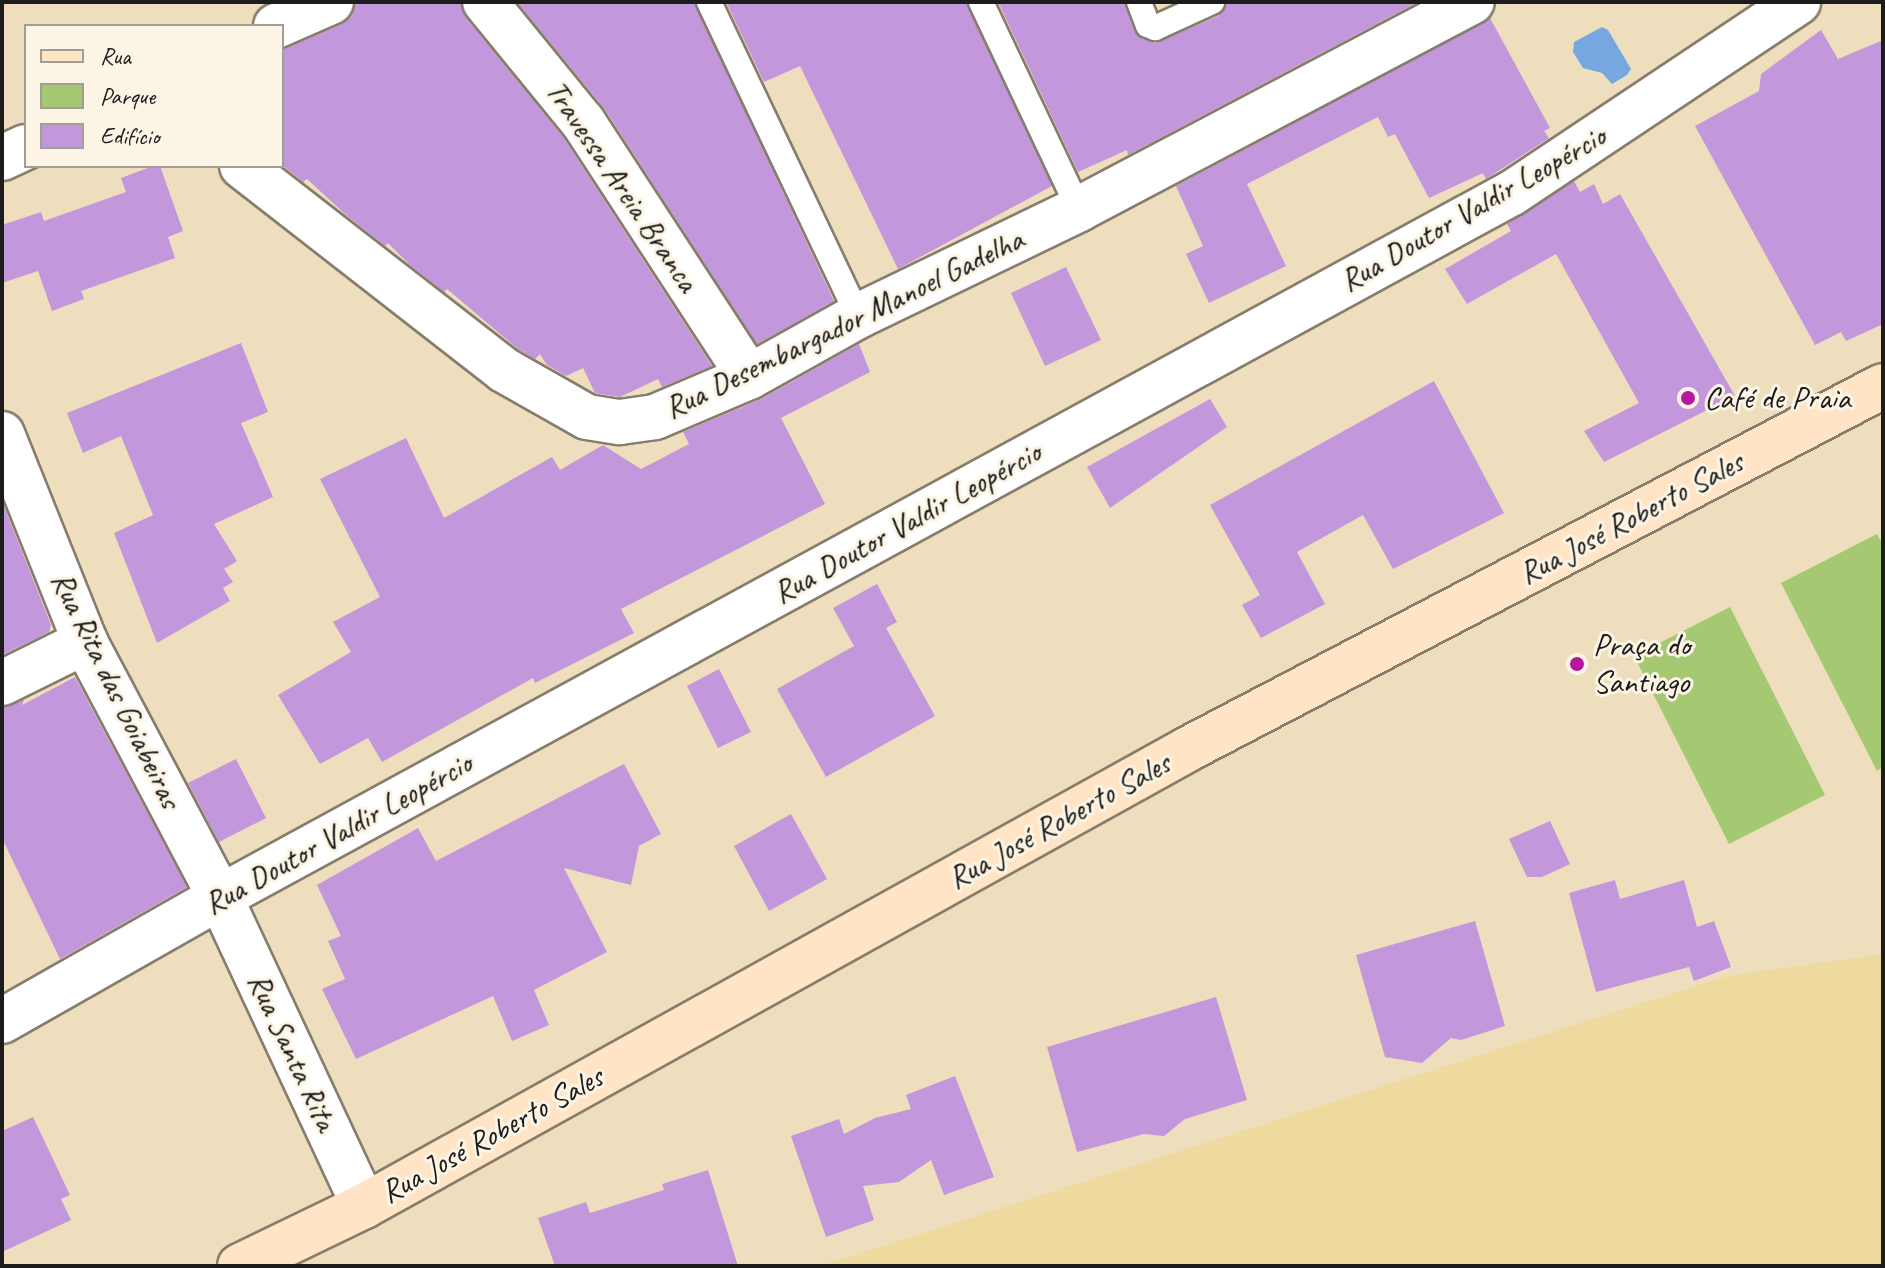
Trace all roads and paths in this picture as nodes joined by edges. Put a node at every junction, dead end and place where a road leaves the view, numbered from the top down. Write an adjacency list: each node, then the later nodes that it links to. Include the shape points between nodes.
1 (331, 2): 9 (street)
2 (485, 2): 15 (street, Travessa Areia Branca, via 583,122)
3 (709, 2): 14 (lane)
4 (981, 2): 13 (lane)
5 (1139, 2): 6 (lane, via 1148,25 1155,28)
6 (1212, 2)
7 (1472, 2): 13 (street, Rua Desembargador Manoel Gadelha)
8 (1798, 2): 20 (street, Rua Doutor Valdir Leopércio, via 1512,193)
9 (281, 24)
10 (24, 148): 11 (street)
11 (2, 158)
12 (245, 168): 15 (street, Rua Desembargador Manoel Gadelha, via 504,370 587,417 620,422 655,417)
13 (1079, 209): 14 (street, Rua Desembargador Manoel Gadelha)
14 (858, 316): 15 (street, Rua Desembargador Manoel Gadelha)
15 (749, 377)
16 (1883, 386): 22 (main road, Rua José Roberto Sales, via 1188,749)
17 (2, 434): 18 (street, Rua Rita das Goiabeiras)
18 (85, 642): 19 (street); 20 (street, Rua Rita das Goiabeiras)
19 (2, 683)
20 (220, 897): 21 (street, Rua Doutor Valdir Leopércio); 22 (street, Rua Santa Rita)
21 (2, 1021)
22 (364, 1206): 23 (main road, Rua José Roberto Sales)
23 (240, 1266)

